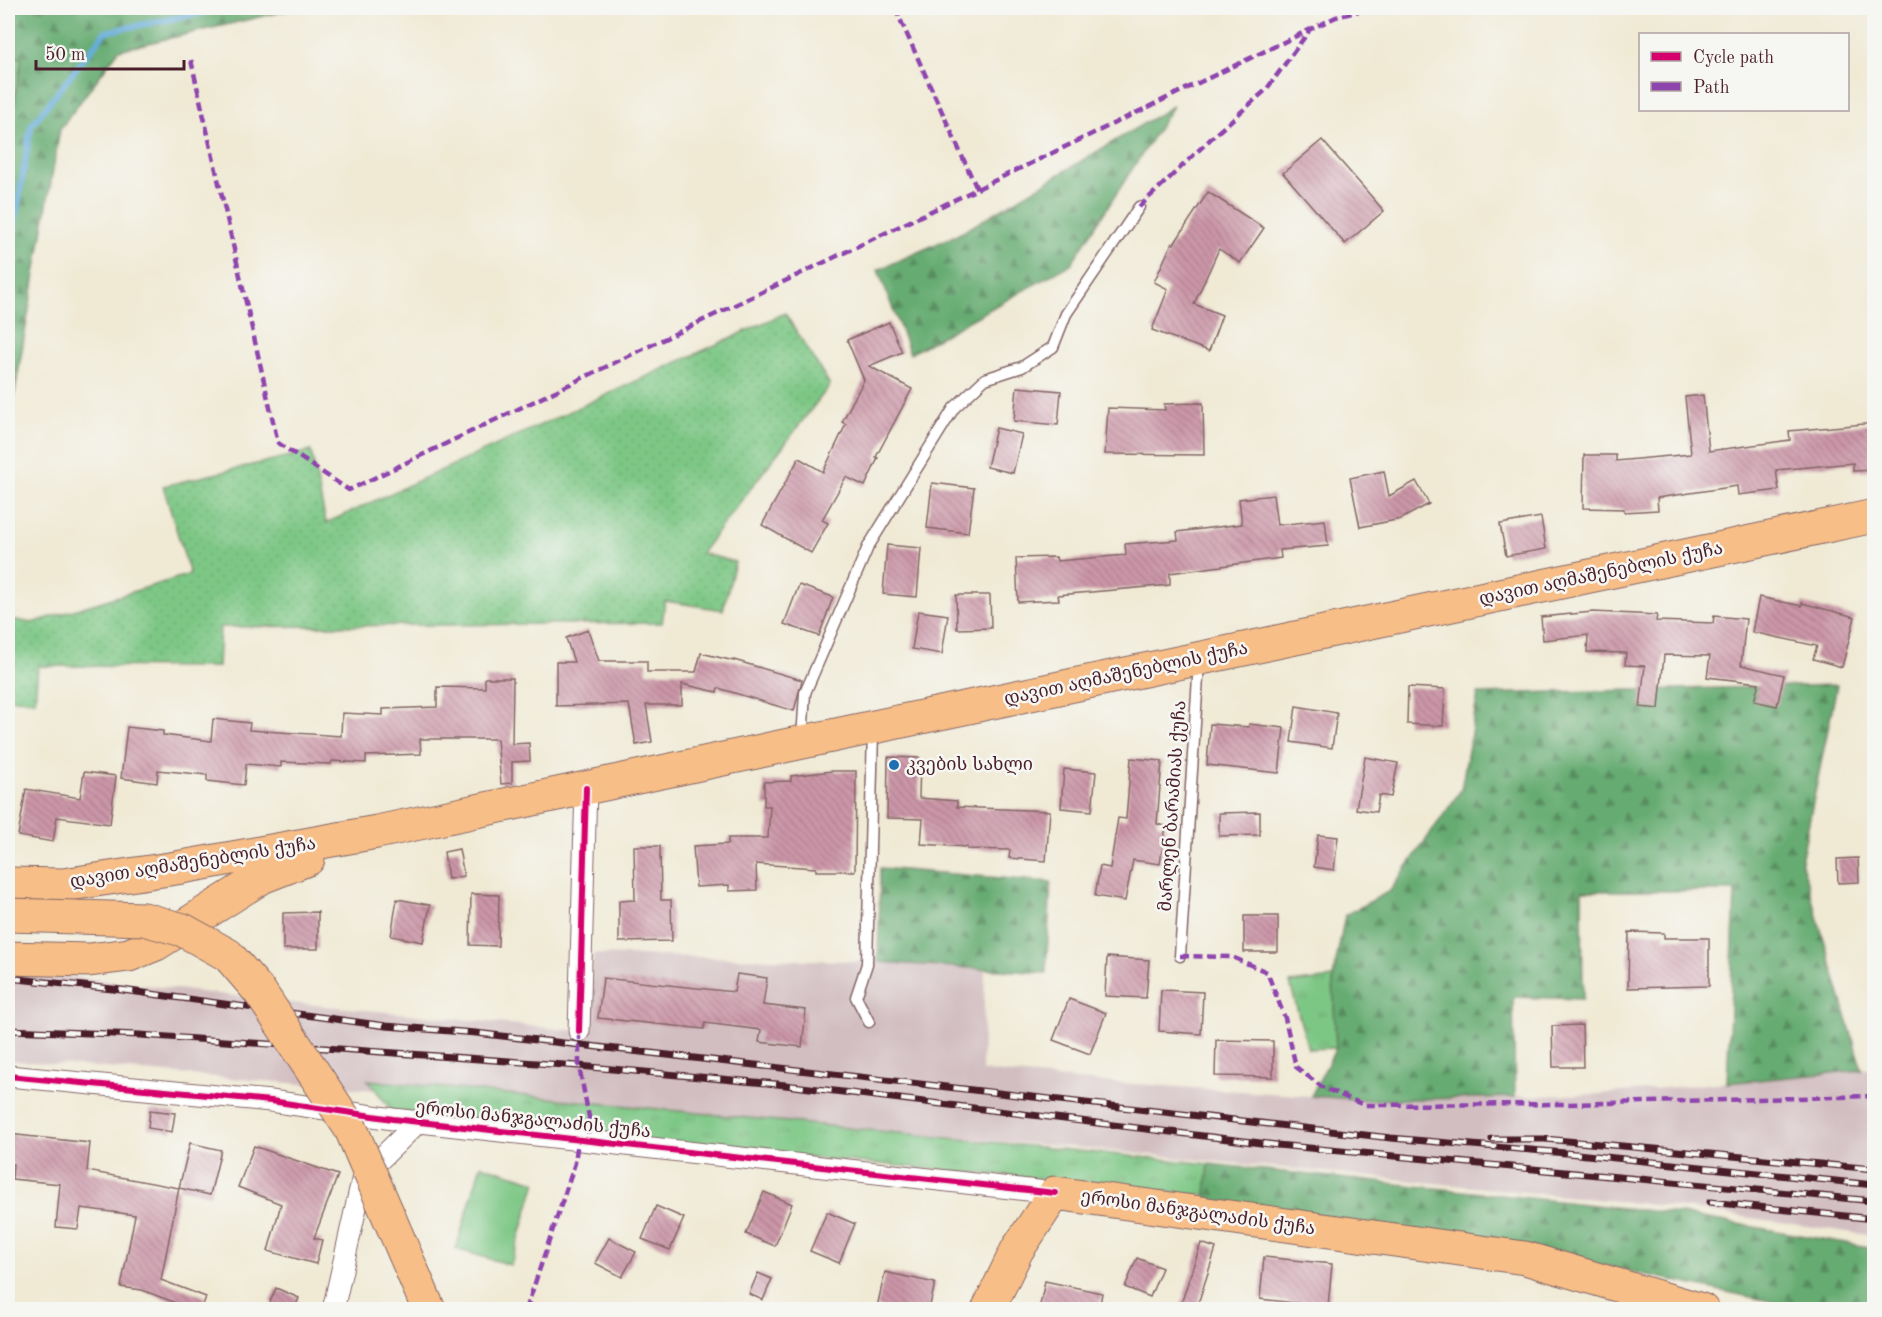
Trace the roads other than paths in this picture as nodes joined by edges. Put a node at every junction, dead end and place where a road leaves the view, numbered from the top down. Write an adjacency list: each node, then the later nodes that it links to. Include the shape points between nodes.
1 (1139, 207): 5 (lane, via 1066,314 1053,347 1022,367 985,379 954,408 868,548 805,693)
2 (1875, 516): 3 (main road, დავით აღმაშენებლის ქუჩა)
3 (1199, 658): 4 (main road, დავით აღმაშენებლის ქუჩა); 10 (lane, მარლენ ბარამიას ქუჩა)
4 (873, 727): 5 (main road, დავით აღმაშენებლის ქუჩა); 12 (lane, via 867,964 856,998)
5 (801, 742): 6 (main road, დავით აღმაშენებლის ქუჩა)
6 (586, 788): 7 (main road, დავით აღმაშენებლის ქუჩა); 13 (street)
7 (377, 832): 8 (main road, დავით აღმაშენებლის ქუჩა, via 63,885); 11 (main road, დავით აღმაშენებლის ქუჩა, via 262,877 156,944 129,955 90,960)
8 (8, 884)
9 (8, 915): 18 (main road, bridge, via 144,919 183,930 228,955 260,992 351,1129)
10 (1180, 956)
11 (8, 958)
12 (869, 1022)
13 (579, 1031)
14 (8, 1076): 15 (street, ეროსი მანჯგალაძის ქუჩა, via 271,1101)
15 (418, 1122): 16 (street, ეროსი მანჯგალაძის ქუჩა); 17 (street, via 363,1176)
16 (1055, 1193): 19 (main road, via 1017,1250); 20 (main road, ეროსი მანჯგალაძის ქუჩა, via 1525,1258)
17 (333, 1310)
18 (429, 1310)
19 (988, 1310)
20 (1702, 1310)

